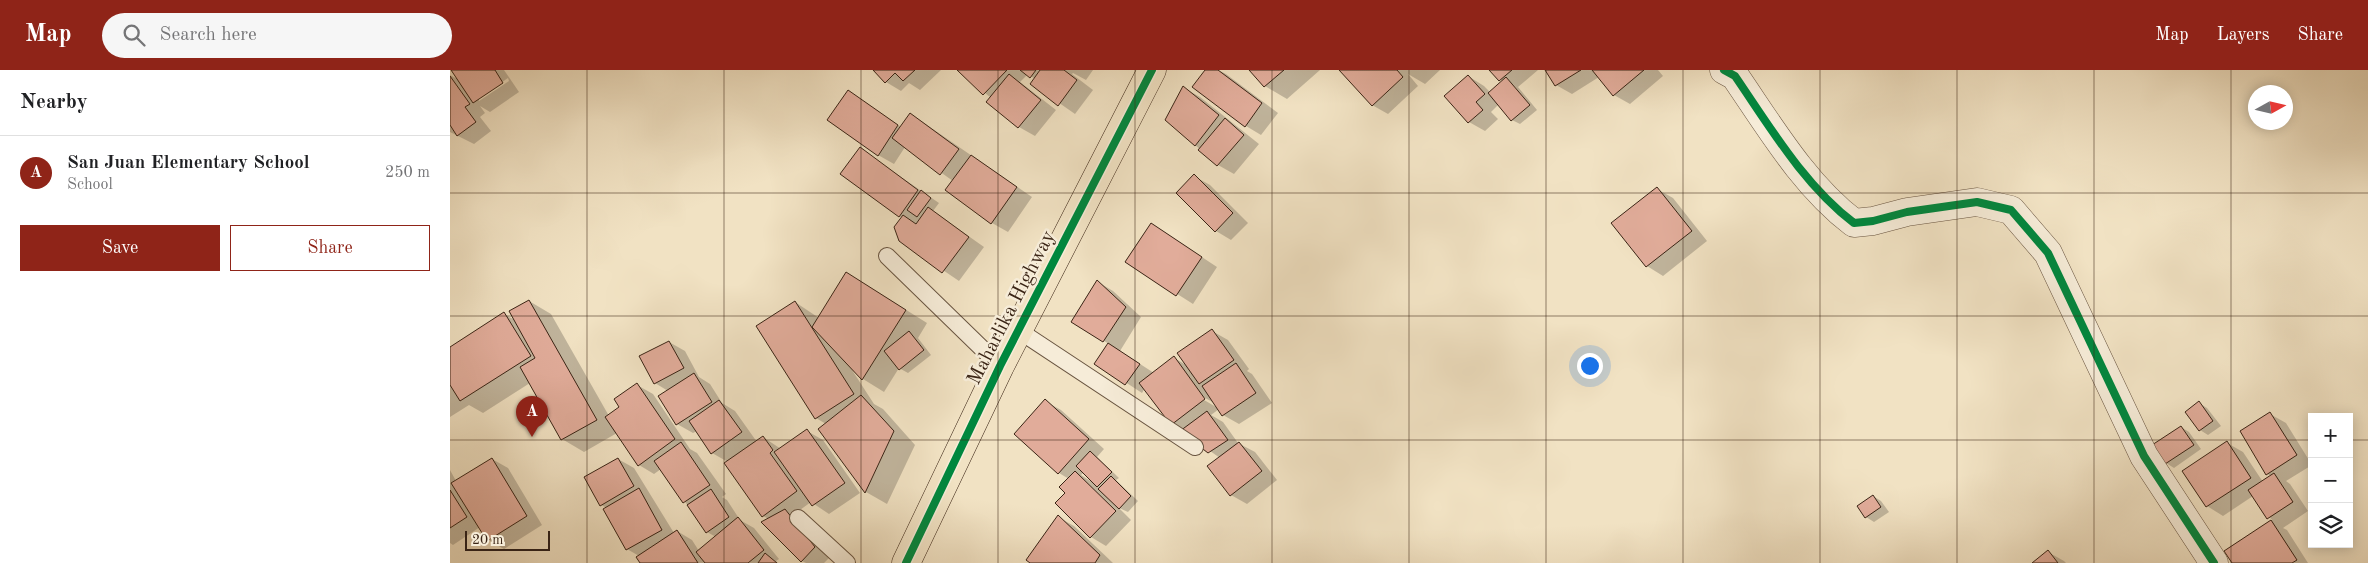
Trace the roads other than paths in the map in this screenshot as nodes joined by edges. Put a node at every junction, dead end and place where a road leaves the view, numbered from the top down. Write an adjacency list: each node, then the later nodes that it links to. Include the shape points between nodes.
1 (1152, 70): 4 (highway, Maharlika Highway)
2 (1724, 70): 10 (street, via 1735,76 1831,206 1854,224 1977,202 2011,210 2048,253 2144,456)
3 (887, 256): 5 (lane)
4 (1018, 330): 5 (highway, Maharlika Highway); 6 (lane)
5 (1000, 366): 9 (highway, Maharlika Highway)
6 (1195, 447)
7 (798, 518): 8 (lane)
8 (847, 563)
9 (906, 563)
10 (2214, 563)

